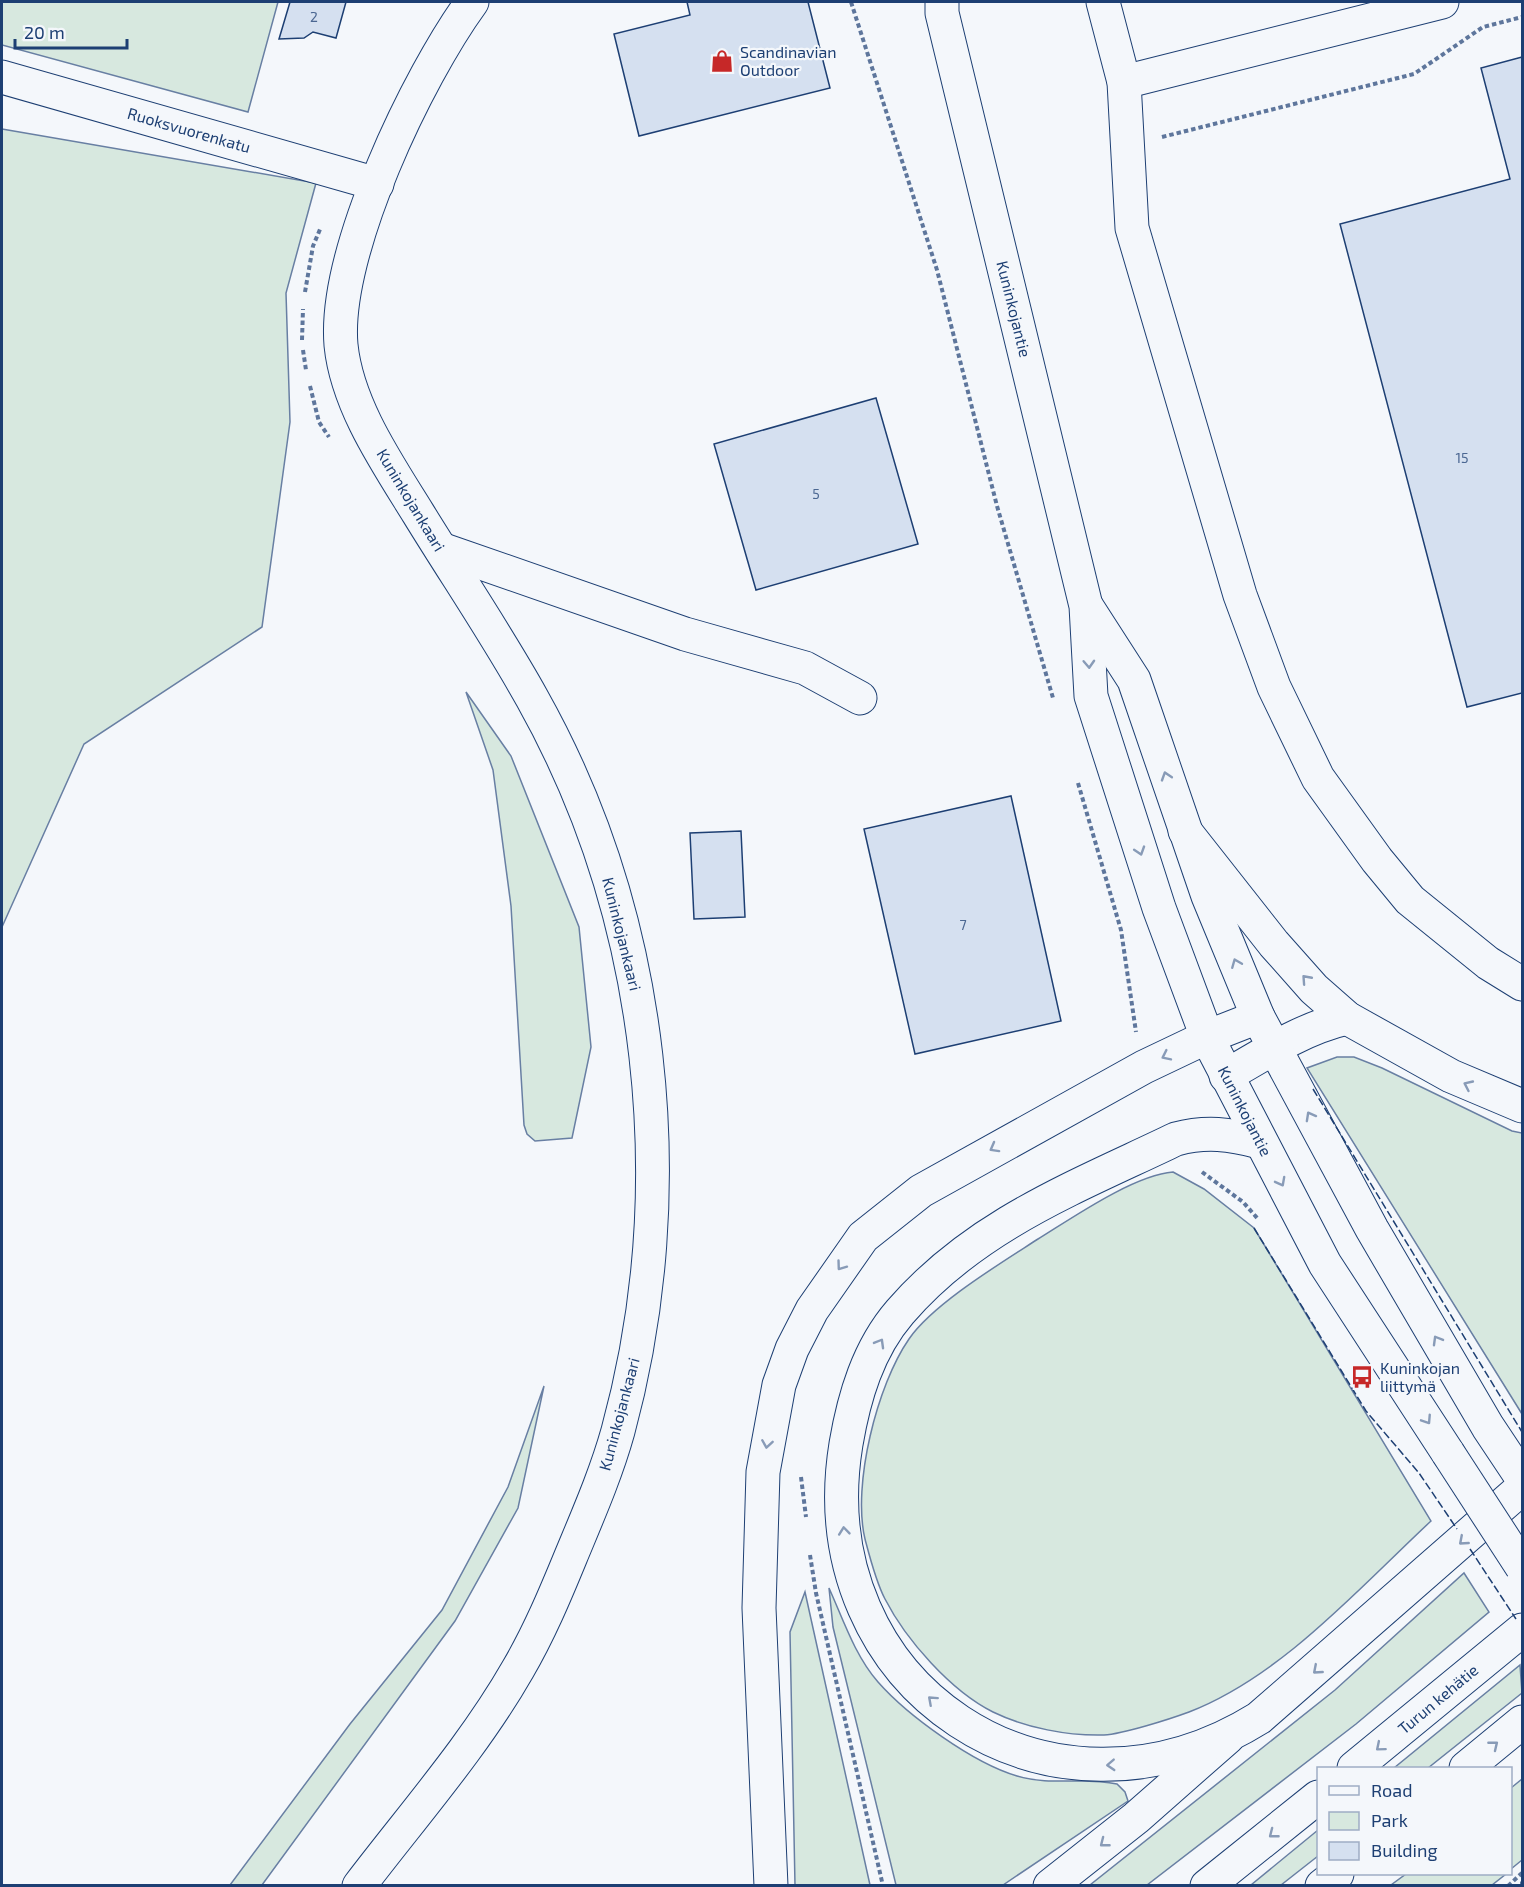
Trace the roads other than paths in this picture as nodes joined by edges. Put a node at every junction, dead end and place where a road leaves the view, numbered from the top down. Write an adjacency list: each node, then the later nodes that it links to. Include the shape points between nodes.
1 (472, 2): 7 (main road, Kuninkojankaari, via 451,30 393,143)
2 (1103, 2): 6 (main road)
3 (1442, 2): 6 (main road)
4 (939, 5): 9 (main road, Kuninkojantie)
5 (2, 77): 7 (main road, Ruoksvuorenkatu)
6 (1124, 82): 12 (main road, via 1132,228 1240,595 1274,687 1318,778 1410,900 1488,963)
7 (377, 184): 8 (main road, Kuninkojankaari, via 347,280 341,346 349,380 366,421)
8 (441, 549): 10 (main road, via 685,634 805,668); 30 (main road, Kuninkojankaari, via 532,697 566,764 613,890 642,1016 651,1141 651,1207 641,1322 618,1432 548,1612 517,1671 481,1725)
9 (1086, 606): 11 (main road, Kuninkojantie, one-way to 9, via 1134,680); 15 (main road, Kuninkojantie, one-way to 15, via 1091,696 1159,908)
10 (860, 698)
11 (1185, 831): 13 (main road, Kuninkojantie, one-way to 11); 14 (main road, one-way to 11, via 1314,989 1274,944)
12 (1522, 984)
13 (1258, 1017): 15 (main road); 16 (main road, Kuninkojantie)
14 (1347, 1018): 16 (main road, via 1325,1023); 18 (main road, one-way to 14, via 1451,1076)
15 (1207, 1037): 17 (main road, Kuninkojantie); 31 (main road, one-way to 31, via 1144,1067 921,1191 863,1237 812,1310 792,1348 771,1421 762,1484 759,1608)
16 (1274, 1047): 17 (main road); 20 (main road, Kuninkojantie, one-way to 16, via 1372,1229)
17 (1226, 1076): 19 (main road, Kuninkojantie)
18 (1522, 1106)
19 (1260, 1142): 22 (main road, Kuninkojantie, one-way to 22, bridge, via 1325,1264); 25 (main road, one-way to 19, via 1142,1763 1076,1764 1015,1751 954,1718 909,1677 866,1613 851,1572 841,1483 854,1407 868,1364 898,1314 951,1262 1005,1223 1176,1139 1217,1132)
20 (1522, 1478)
21 (1522, 1488): 25 (main road, one-way to 25, via 1290,1693)
22 (1522, 1568)
23 (1522, 1630): 26 (main road, Turun kehätie, one-way to 26)
24 (1522, 1722): 27 (main road, one-way to 24)
25 (1228, 1737): 32 (main road, one-way to 32, via 1136,1818)
26 (1355, 1767)
27 (1467, 1767)
28 (1317, 1798): 33 (main road, one-way to 33)
29 (1337, 1875): 34 (main road)
30 (359, 1886)
31 (771, 1886)
32 (1050, 1886)
33 (1207, 1886)
34 (1322, 1886)

